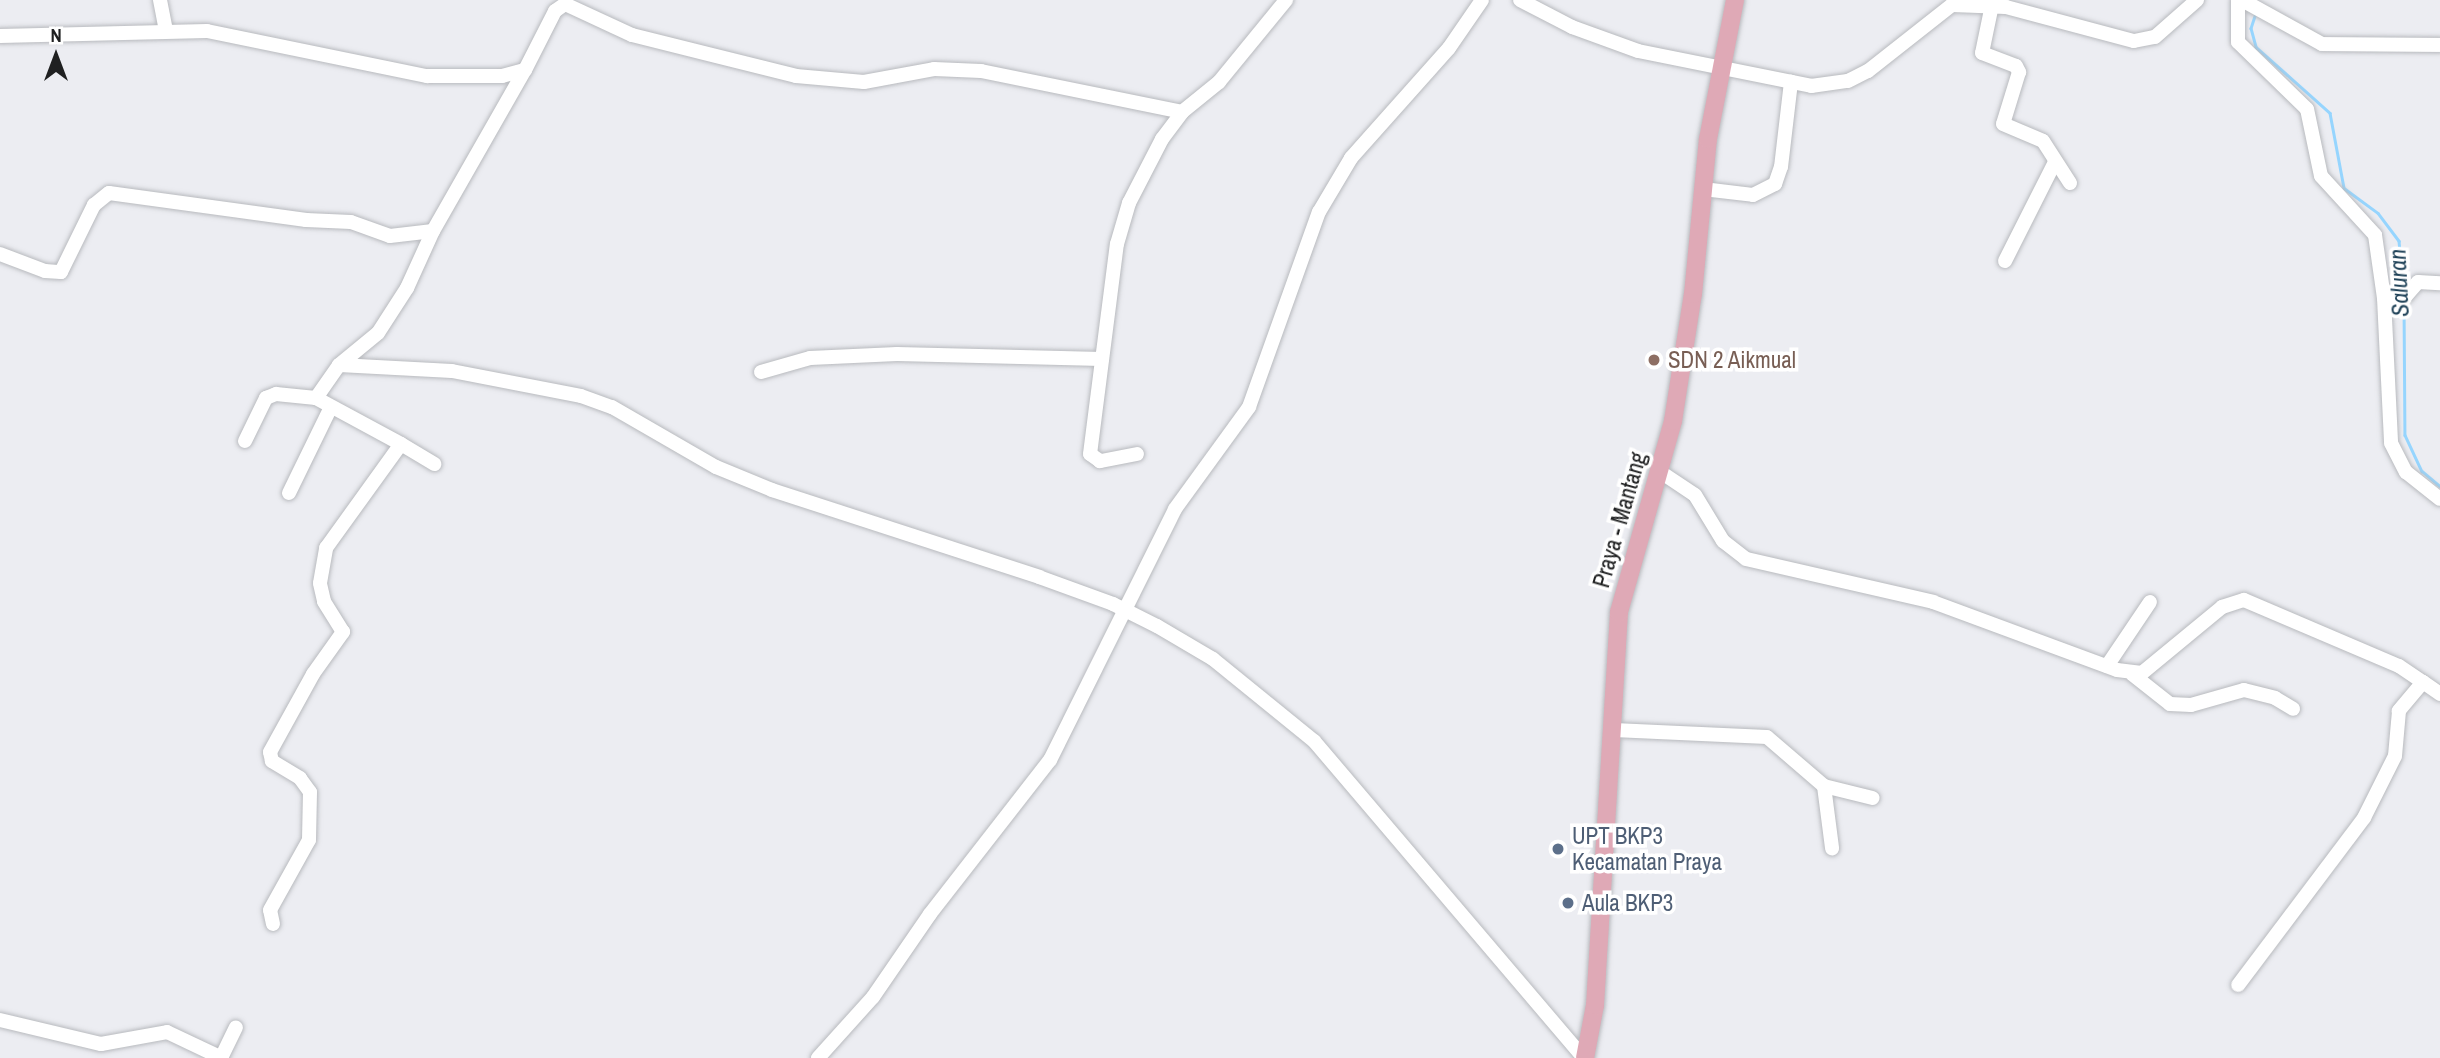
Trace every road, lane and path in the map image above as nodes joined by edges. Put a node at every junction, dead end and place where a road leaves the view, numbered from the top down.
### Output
1 (160, 0) edge
2 (1286, 0) edge
3 (1482, 0) edge
4 (1520, 0) edge
5 (1735, 0) edge
6 (2197, 0) edge
7 (561, 2) edge
8 (1993, 3) edge
9 (2253, 4) edge
10 (166, 30) junction
11 (0, 36) edge
12 (2440, 45) edge
13 (1724, 65) junction
14 (524, 70) junction
15 (1791, 82) junction
16 (1182, 112) junction
17 (2054, 164) junction
18 (2070, 183) dead end
19 (1703, 189) junction
20 (433, 231) junction
21 (0, 254) edge
22 (2005, 261) dead end
23 (2440, 283) edge
24 (2394, 298) junction
25 (1102, 359) junction
26 (338, 365) junction
27 (761, 372) dead end
28 (316, 398) junction
29 (331, 407) junction
30 (245, 441) dead end
31 (401, 444) junction
32 (1137, 454) dead end
33 (433, 464) dead end
34 (1659, 471) junction
35 (289, 493) dead end
36 (2440, 499) edge
37 (2150, 602) dead end
38 (1124, 609) junction
39 (2107, 666) junction
40 (2132, 674) junction
41 (2423, 682) junction
42 (2440, 694) edge
43 (2293, 709) dead end
44 (1614, 730) junction
45 (1824, 786) junction
46 (1873, 798) dead end
47 (1832, 848) dead end
48 (272, 924) dead end
49 (2238, 985) dead end
50 (0, 1020) edge
51 (236, 1027) dead end
52 (221, 1058) edge
53 (818, 1058) edge
54 (1585, 1058) edge

1 - 10 street
2 - 16 street
3 - 38 street
4 - 13 street
5 - 13 main road, Praya - Mantang
6 - 8 street
7 - 14 street
7 - 16 street
8 - 15 street
8 - 17 street
9 - 12 street
9 - 24 street
10 - 11 street
10 - 14 street
13 - 15 street
13 - 19 main road, Praya - Mantang
14 - 20 street
15 - 19 street
16 - 25 street
17 - 18 street
17 - 22 street
19 - 34 main road, Praya - Mantang
20 - 21 street
20 - 26 street
23 - 24 street
24 - 36 street
25 - 27 street
25 - 32 street
26 - 28 street
26 - 38 street
28 - 29 street
28 - 30 street
29 - 31 street
29 - 35 street
31 - 33 street
31 - 48 street
34 - 39 street
34 - 44 main road, Praya - Mantang
37 - 39 street
38 - 53 street
38 - 54 street
39 - 40 street
40 - 41 street
40 - 43 street
41 - 42 street
41 - 49 street
44 - 45 street
44 - 54 main road, Praya - Mantang
45 - 46 street
45 - 47 street
50 - 52 street
51 - 52 street

